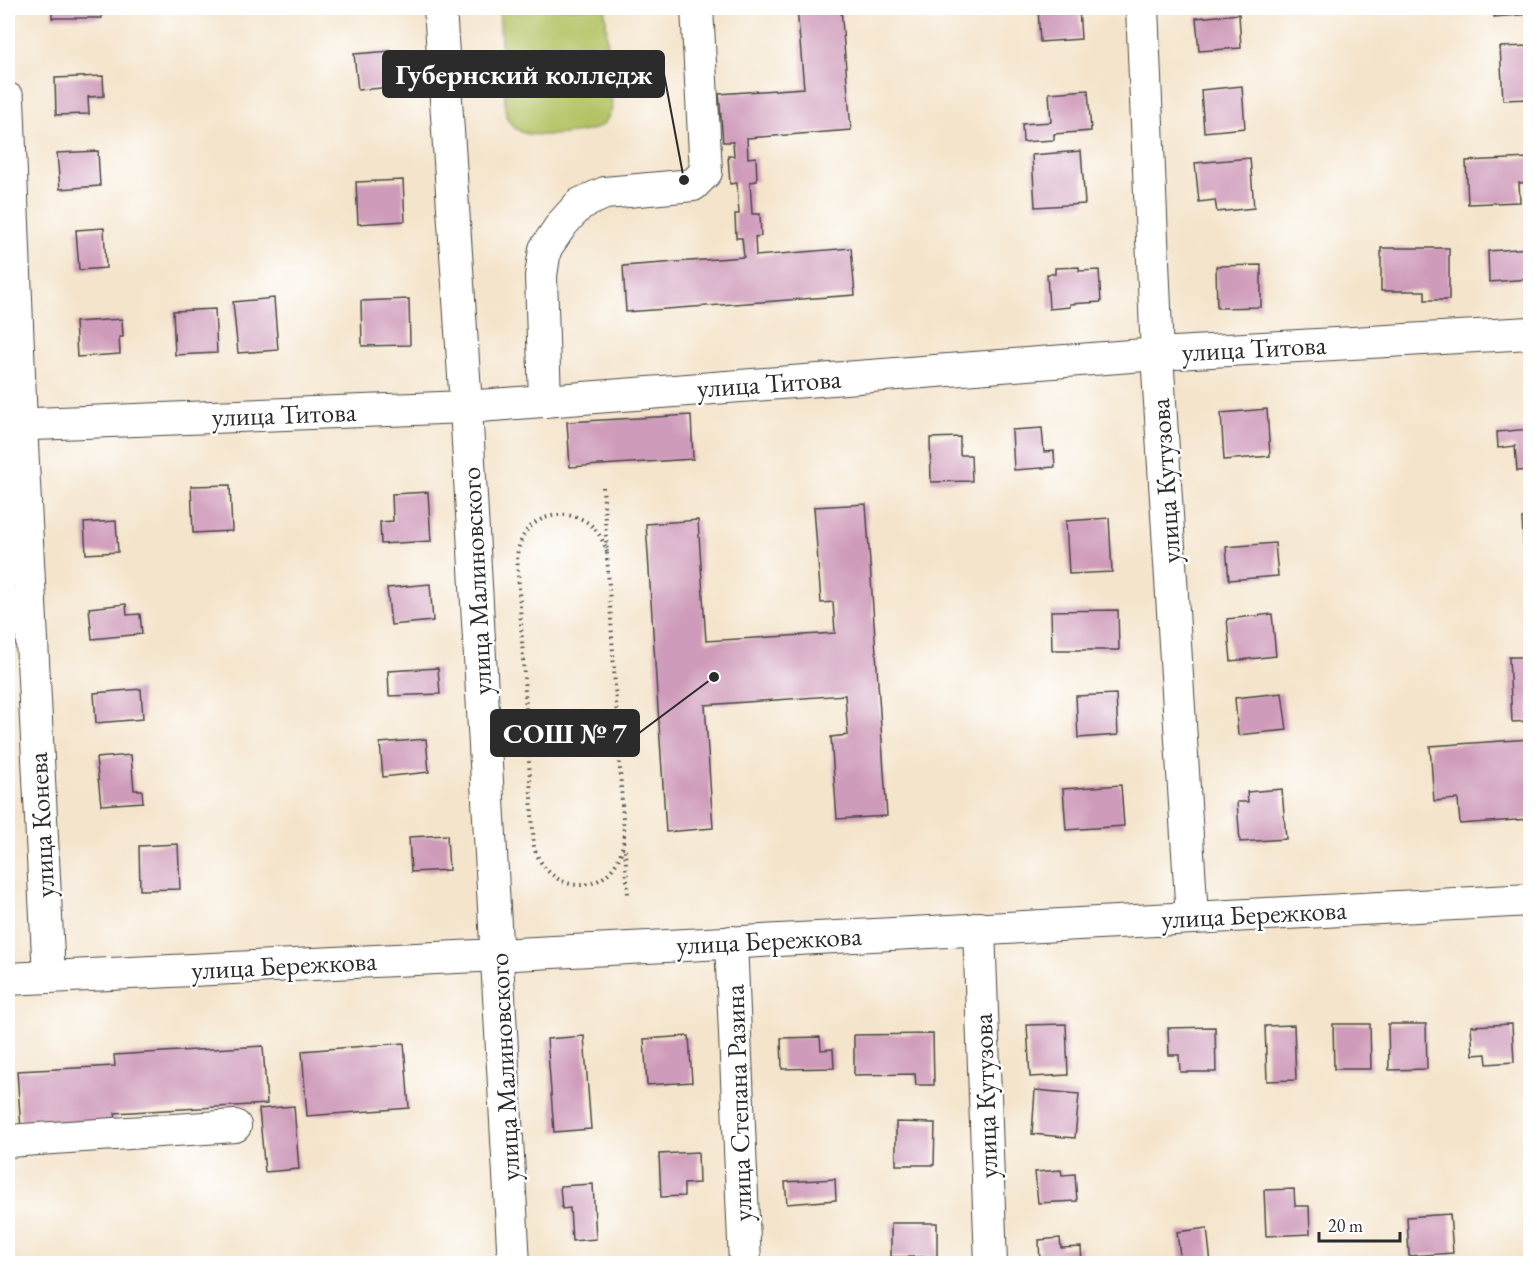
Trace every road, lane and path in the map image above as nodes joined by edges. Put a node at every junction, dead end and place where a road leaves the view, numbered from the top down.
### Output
1 (440, 8) edge
2 (697, 8) edge
3 (1142, 8) edge
4 (8, 99) edge
5 (1530, 333) edge
6 (1157, 354) junction
7 (545, 400) junction
8 (466, 407) junction
9 (14, 424) edge
10 (603, 487) dead end
11 (607, 552) junction
12 (624, 834) junction
13 (628, 894) dead end
14 (1530, 900) edge
15 (1192, 917) junction
16 (979, 928) junction
17 (732, 942) junction
18 (498, 955) junction
19 (49, 976) junction
20 (8, 979) edge
21 (235, 1126) dead end
22 (8, 1141) edge
23 (514, 1263) edge
24 (745, 1263) edge
25 (991, 1263) edge

1 - 8 street, улица Малиновского
2 - 7 street
3 - 6 street, улица Кутузова
4 - 9 street, улица Конева
5 - 6 street, улица Титова
6 - 7 street, улица Титова
6 - 15 street, улица Кутузова
7 - 8 street, улица Титова
8 - 9 street, улица Титова
8 - 18 street, улица Малиновского
9 - 19 street, улица Конева
10 - 11 path
11 - 12 path
11 - 12 path
12 - 13 path
14 - 15 street, улица Бережкова
15 - 16 street, улица Бережкова
16 - 17 street, улица Бережкова
16 - 25 street, улица Кутузова
17 - 18 street, улица Бережкова
17 - 24 street, улица Степана Разина
18 - 19 street, улица Бережкова
18 - 23 street, улица Малиновского
19 - 20 street, улица Бережкова
21 - 22 street

